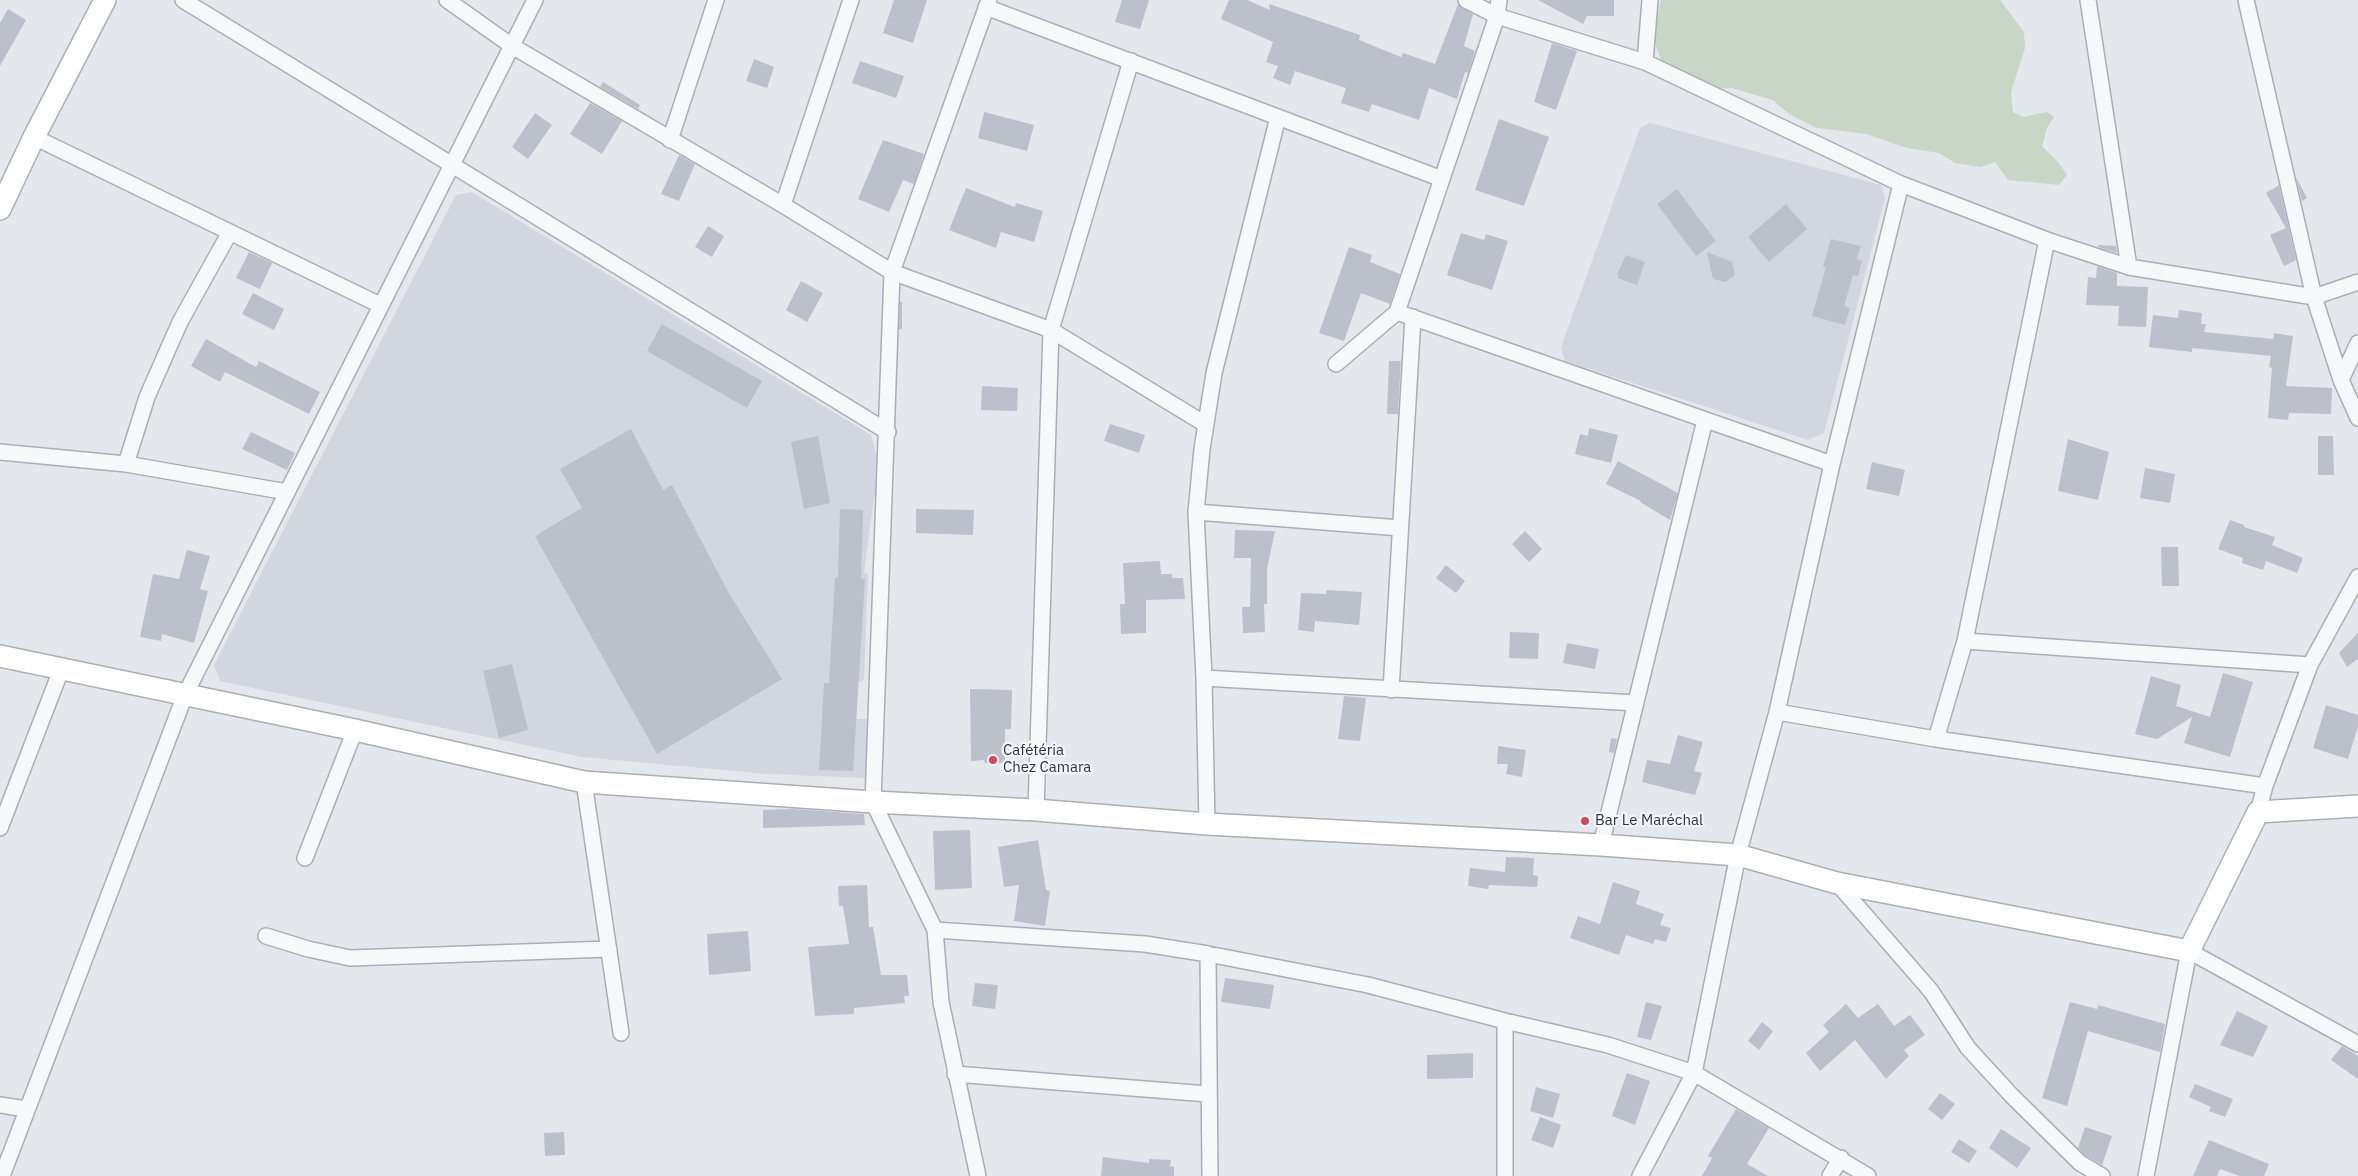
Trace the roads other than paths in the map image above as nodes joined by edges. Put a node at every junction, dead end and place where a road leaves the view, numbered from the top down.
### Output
1 (105, 0) edge
2 (183, 0) edge
3 (447, 0) edge
4 (535, 0) edge
5 (716, 0) edge
6 (850, 0) edge
7 (1466, 0) edge
8 (1499, 0) edge
9 (1650, 0) edge
10 (2088, 0) edge
11 (2246, 0) edge
12 (987, 4) edge
13 (1497, 16) junction
14 (512, 46) junction
15 (1131, 62) junction
16 (1645, 62) junction
17 (1278, 117) junction
18 (34, 137) junction
19 (670, 140) junction
20 (450, 164) junction
21 (1442, 179) junction
22 (1901, 184) junction
23 (783, 205) junction
24 (0, 209) edge
25 (230, 232) junction
26 (2048, 240) junction
27 (2130, 267) junction
28 (892, 272) junction
29 (2358, 282) edge
30 (2314, 297) junction
31 (380, 305) junction
32 (1397, 312) junction
33 (1413, 317) junction
34 (1052, 330) junction
35 (2358, 343) edge
36 (1336, 364) dead end
37 (2341, 380) junction
38 (2358, 418) edge
39 (1705, 420) junction
40 (1205, 424) junction
41 (888, 432) junction
42 (0, 452) edge
43 (126, 464) junction
44 (1832, 464) junction
45 (287, 492) junction
46 (1196, 512) junction
47 (1400, 528) junction
48 (2358, 576) edge
49 (1965, 640) junction
50 (0, 656) edge
51 (2310, 665) junction
52 (61, 670) junction
53 (1204, 678) junction
54 (1390, 690) junction
55 (185, 695) junction
56 (1636, 703) junction
57 (1777, 712) junction
58 (355, 730) junction
59 (1936, 739) junction
60 (584, 782) junction
61 (2265, 786) junction
62 (873, 802) junction
63 (2358, 806) edge
64 (1036, 810) junction
65 (2258, 812) junction
66 (1207, 824) junction
67 (0, 828) edge
68 (1601, 845) junction
69 (1738, 855) junction
70 (305, 858) dead end
71 (1837, 884) junction
72 (936, 930) junction
73 (266, 936) dead end
74 (609, 949) junction
75 (2189, 951) junction
76 (1208, 954) junction
77 (1505, 1021) junction
78 (621, 1033) dead end
79 (2358, 1044) edge
80 (1694, 1073) junction
81 (955, 1074) junction
82 (1208, 1094) junction
83 (0, 1105) edge
84 (26, 1109) junction
85 (1841, 1158) junction
86 (2, 1176) edge
87 (978, 1176) edge
88 (1210, 1176) edge
89 (1505, 1176) edge
90 (1640, 1176) edge
91 (1830, 1176) edge
92 (1868, 1176) edge
93 (2102, 1176) edge
94 (2146, 1176) edge

1 - 18 street
2 - 20 street
3 - 14 street
4 - 14 street
5 - 19 street
6 - 23 street
7 - 13 street
8 - 13 street
9 - 16 street
10 - 27 street
11 - 30 street
12 - 15 street
12 - 28 street
13 - 16 street
13 - 21 street
14 - 19 street
14 - 20 street
15 - 17 street
15 - 34 street
16 - 22 street
17 - 21 street
17 - 40 street
18 - 24 street
18 - 25 street
19 - 23 street
20 - 31 street
20 - 41 street
21 - 32 street
22 - 26 street
22 - 44 street
23 - 28 street
25 - 31 street
25 - 43 street
26 - 27 street
26 - 49 street
27 - 30 street
28 - 34 street
28 - 41 street
29 - 30 street
30 - 37 street
31 - 45 street
32 - 33 street
32 - 36 street
33 - 39 street
33 - 47 street
34 - 40 street
34 - 64 street
35 - 37 street
37 - 38 street
39 - 44 street
39 - 56 street
40 - 46 street
41 - 62 street
42 - 43 street
43 - 45 street
44 - 57 street
45 - 55 street
46 - 47 street
46 - 53 street
47 - 54 street
48 - 51 street
49 - 51 street
49 - 59 street
50 - 52 street
51 - 61 street
52 - 55 street
52 - 67 street
53 - 54 street
53 - 66 street
54 - 56 street
55 - 58 street
55 - 84 street
56 - 68 street
57 - 59 street
57 - 69 street
58 - 60 street
58 - 70 street
59 - 61 street
60 - 62 street
60 - 74 street
61 - 65 street
62 - 64 street
62 - 72 street
63 - 65 street
64 - 66 street
65 - 75 street
66 - 68 street
68 - 69 street
69 - 71 street
69 - 80 street
71 - 75 street
71 - 93 street
72 - 76 street
72 - 81 street
73 - 74 street
74 - 78 street
75 - 79 street
75 - 94 street
76 - 77 street
76 - 82 street
77 - 80 street
77 - 89 street
80 - 85 street
80 - 90 street
81 - 82 street
81 - 87 street
82 - 88 street
83 - 84 street
84 - 86 street
85 - 91 street
85 - 92 street

